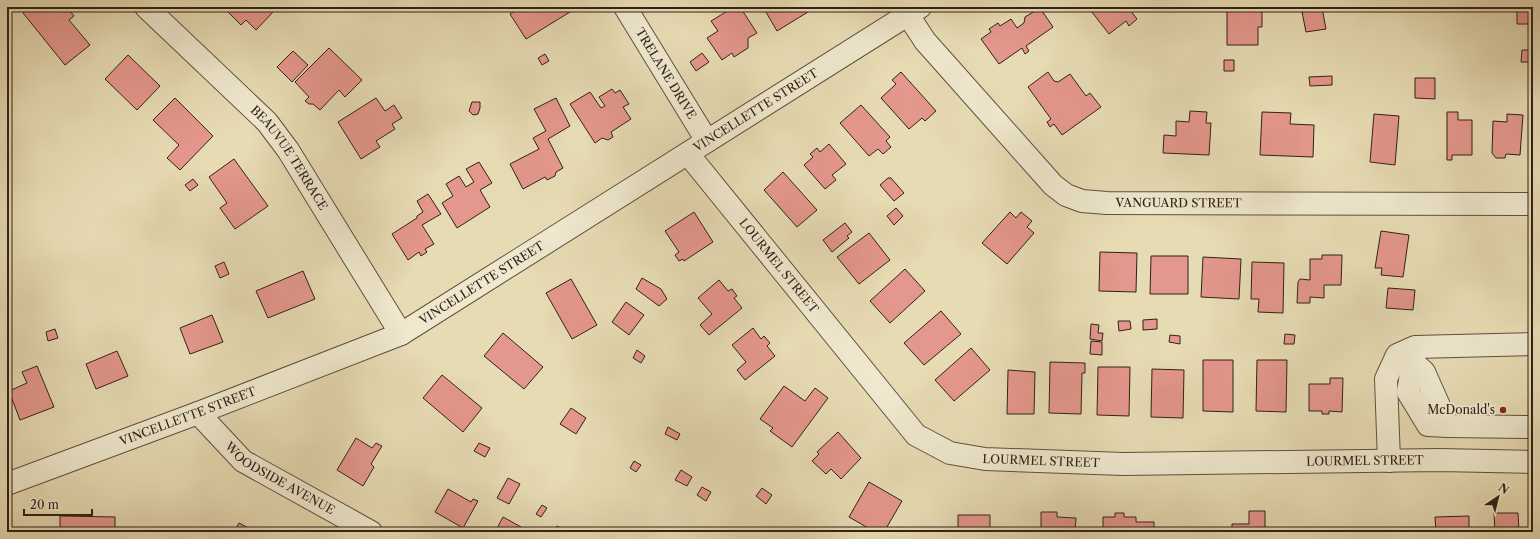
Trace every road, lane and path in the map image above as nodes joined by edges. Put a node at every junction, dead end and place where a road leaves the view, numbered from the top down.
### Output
1 (146, 7) edge
2 (624, 7) edge
3 (914, 11) edge
4 (707, 140) junction
5 (688, 154) junction
6 (1533, 204) edge
7 (401, 334) junction
8 (1533, 344) edge
9 (1414, 355) junction
10 (198, 413) junction
11 (1533, 427) edge
12 (1389, 461) junction
13 (1533, 462) edge
14 (7, 484) edge
15 (370, 532) edge

1 - 7 street, BEAUVUE TERRACE
2 - 4 street, TRELANE DRIVE
3 - 4 street, VINCELLETTE STREET
3 - 6 street, VANGUARD STREET
4 - 5 street, VINCELLETTE STREET
5 - 7 street, VINCELLETTE STREET
5 - 12 street, LOURMEL STREET
7 - 10 street, VINCELLETTE STREET
8 - 9 street
9 - 11 street
9 - 12 street
10 - 14 street, VINCELLETTE STREET
10 - 15 street, WOODSIDE AVENUE
12 - 13 street, LOURMEL STREET

